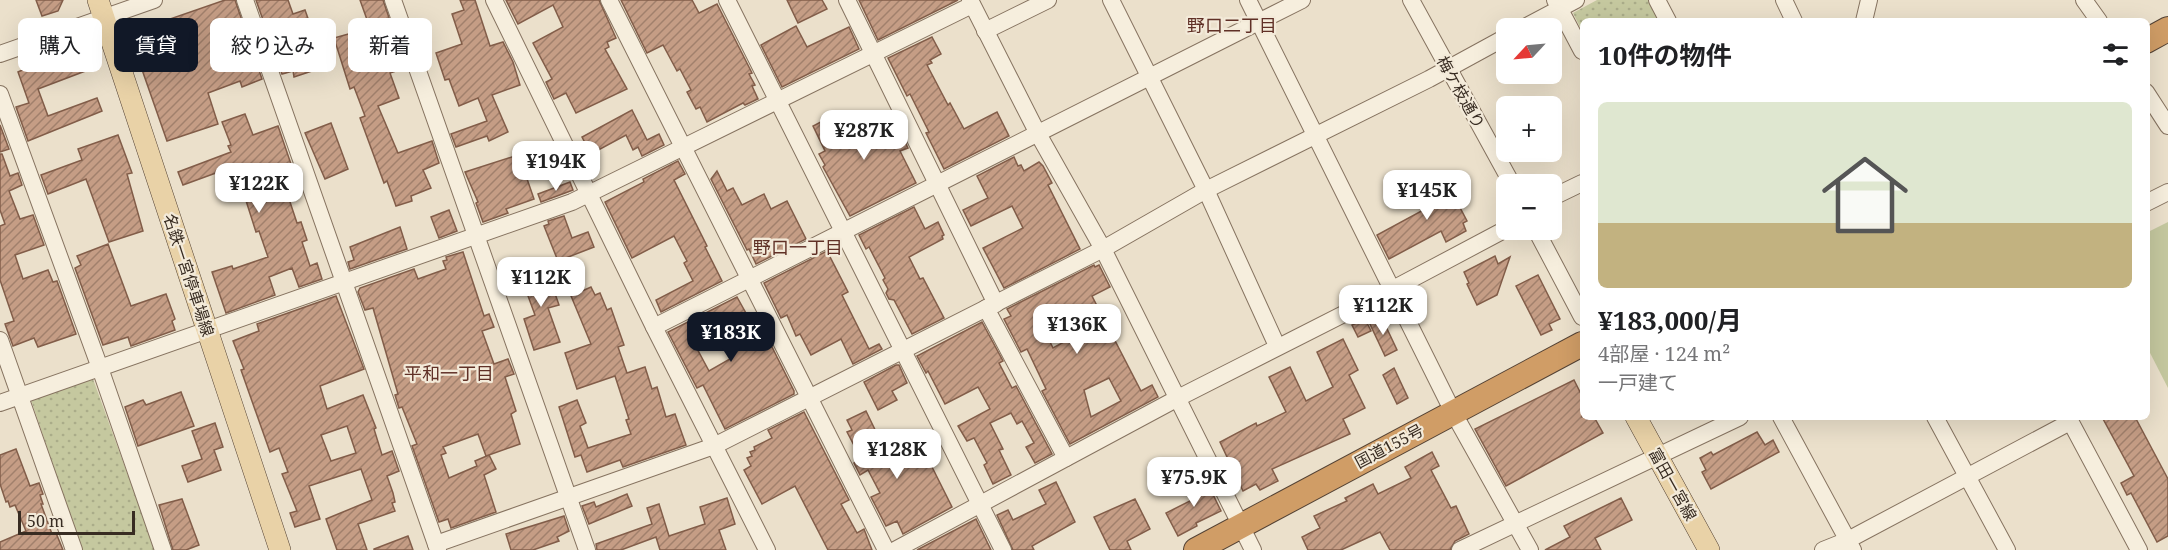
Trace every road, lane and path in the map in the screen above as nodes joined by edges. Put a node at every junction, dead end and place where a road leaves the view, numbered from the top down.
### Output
1 (154, 0) edge
2 (245, 0) edge
3 (393, 0) edge
4 (494, 0) edge
5 (609, 0) edge
6 (727, 0) edge
7 (847, 0) edge
8 (1048, 0) edge
9 (1111, 0) edge
10 (1248, 0) edge
11 (1302, 0) edge
12 (1411, 0) edge
13 (1576, 0) edge
14 (1657, 0) edge
15 (1784, 0) edge
16 (1869, 0) edge
17 (2084, 0) edge
18 (971, 3) edge
19 (1557, 4) edge
20 (102, 9) edge
21 (1537, 18) edge
22 (1666, 18) edge
23 (1793, 18) edge
24 (1865, 18) edge
25 (2097, 18) edge
26 (1259, 22) junction
27 (2168, 29) edge
28 (985, 31) junction
29 (2150, 39) edge
30 (1496, 42) edge
31 (1580, 47) edge
32 (873, 53) junction
33 (0, 54) edge
34 (1448, 68) junction
35 (1149, 76) junction
36 (0, 94) edge
37 (2150, 98) edge
38 (778, 101) junction
39 (2168, 126) edge
40 (1037, 132) junction
41 (1315, 135) junction
42 (684, 149) junction
43 (1506, 174) edge
44 (937, 184) junction
45 (1580, 184) edge
46 (1206, 190) junction
47 (2168, 192) edge
48 (1562, 193) edge
49 (589, 194) junction
50 (2150, 201) edge
51 (843, 230) junction
52 (1496, 234) edge
53 (477, 236) junction
54 (1541, 240) edge
55 (1103, 249) junction
56 (749, 279) junction
57 (344, 284) junction
58 (1393, 289) junction
59 (991, 306) junction
60 (1580, 313) edge
61 (654, 327) junction
62 (207, 330) junction
63 (0, 340) edge
64 (1580, 345) edge
65 (1277, 346) junction
66 (903, 351) junction
67 (100, 368) junction
68 (19, 395) junction
69 (1178, 398) junction
70 (808, 399) junction
71 (0, 403) edge
72 (1453, 412) junction
73 (1638, 420) edge
74 (1734, 420) edge
75 (1783, 420) edge
76 (1937, 420) edge
77 (2067, 420) edge
78 (2070, 420) edge
79 (714, 446) junction
80 (1658, 457) junction
81 (1066, 458) junction
82 (1967, 475) junction
83 (568, 497) junction
84 (981, 505) junction
85 (1516, 524) junction
86 (1242, 525) junction
87 (1851, 545) edge
88 (437, 547) edge
89 (74, 550) edge
90 (163, 550) edge
91 (280, 550) edge
92 (587, 550) edge
93 (767, 550) edge
94 (886, 550) edge
95 (895, 550) edge
96 (1003, 550) edge
97 (1196, 550) edge
98 (1253, 550) edge
99 (1460, 550) edge
100 (1530, 550) edge
101 (1709, 550) edge
102 (1823, 550) edge
103 (2007, 550) edge
104 (2139, 550) edge

1 - 20 street
2 - 57 street
3 - 53 street
4 - 49 street
5 - 42 street
6 - 38 street
7 - 32 street
8 - 28 street
9 - 35 street
10 - 26 street
11 - 26 street
12 - 34 street, 梅ケ枝通り
13 - 19 street
14 - 22 street
15 - 23 street
16 - 24 street
17 - 25 street
18 - 28 street
18 - 32 street
19 - 21 street
19 - 31 street
20 - 33 street
20 - 62 main road, 名鉄一宮停車場線
26 - 35 street
26 - 41 street
27 - 29 highway
28 - 40 street
30 - 34 street
32 - 38 street
32 - 44 street
34 - 41 street
34 - 43 street, 梅ケ枝通り
35 - 40 street
35 - 46 street
36 - 67 street
37 - 39 street
38 - 42 street
38 - 51 street
40 - 44 street
40 - 55 street
41 - 46 street
41 - 58 street
42 - 49 street
42 - 56 street
44 - 51 street
44 - 59 street
45 - 48 street
46 - 55 street
46 - 65 street
47 - 50 street
49 - 53 street
49 - 61 street
51 - 56 street
51 - 66 street
52 - 58 street
53 - 57 street
53 - 83 street
54 - 60 street
55 - 59 street
55 - 69 street
56 - 61 street
56 - 70 street
57 - 62 street
57 - 88 street
58 - 65 street
58 - 72 street
59 - 66 street
59 - 81 street
61 - 79 street
62 - 67 street
62 - 91 main road, 名鉄一宮停車場線
63 - 68 street
64 - 72 highway, 国道155号
65 - 69 street
66 - 70 street
66 - 84 street
67 - 68 street
67 - 90 street
68 - 71 street
68 - 89 street
69 - 81 street
69 - 86 street
70 - 79 street
70 - 94 street
72 - 85 street
72 - 86 highway, 国道155号
73 - 80 main road, 富田一宮線
74 - 80 street
75 - 87 street
76 - 82 street
77 - 82 street
78 - 104 street
79 - 83 street
79 - 93 street
80 - 85 street
80 - 101 main road, 富田一宮線
81 - 84 street
82 - 87 street
82 - 103 street
83 - 88 street
83 - 92 street
84 - 95 street
84 - 96 street
85 - 99 street
85 - 100 street
86 - 97 highway, 国道155号
86 - 98 street
87 - 102 street

